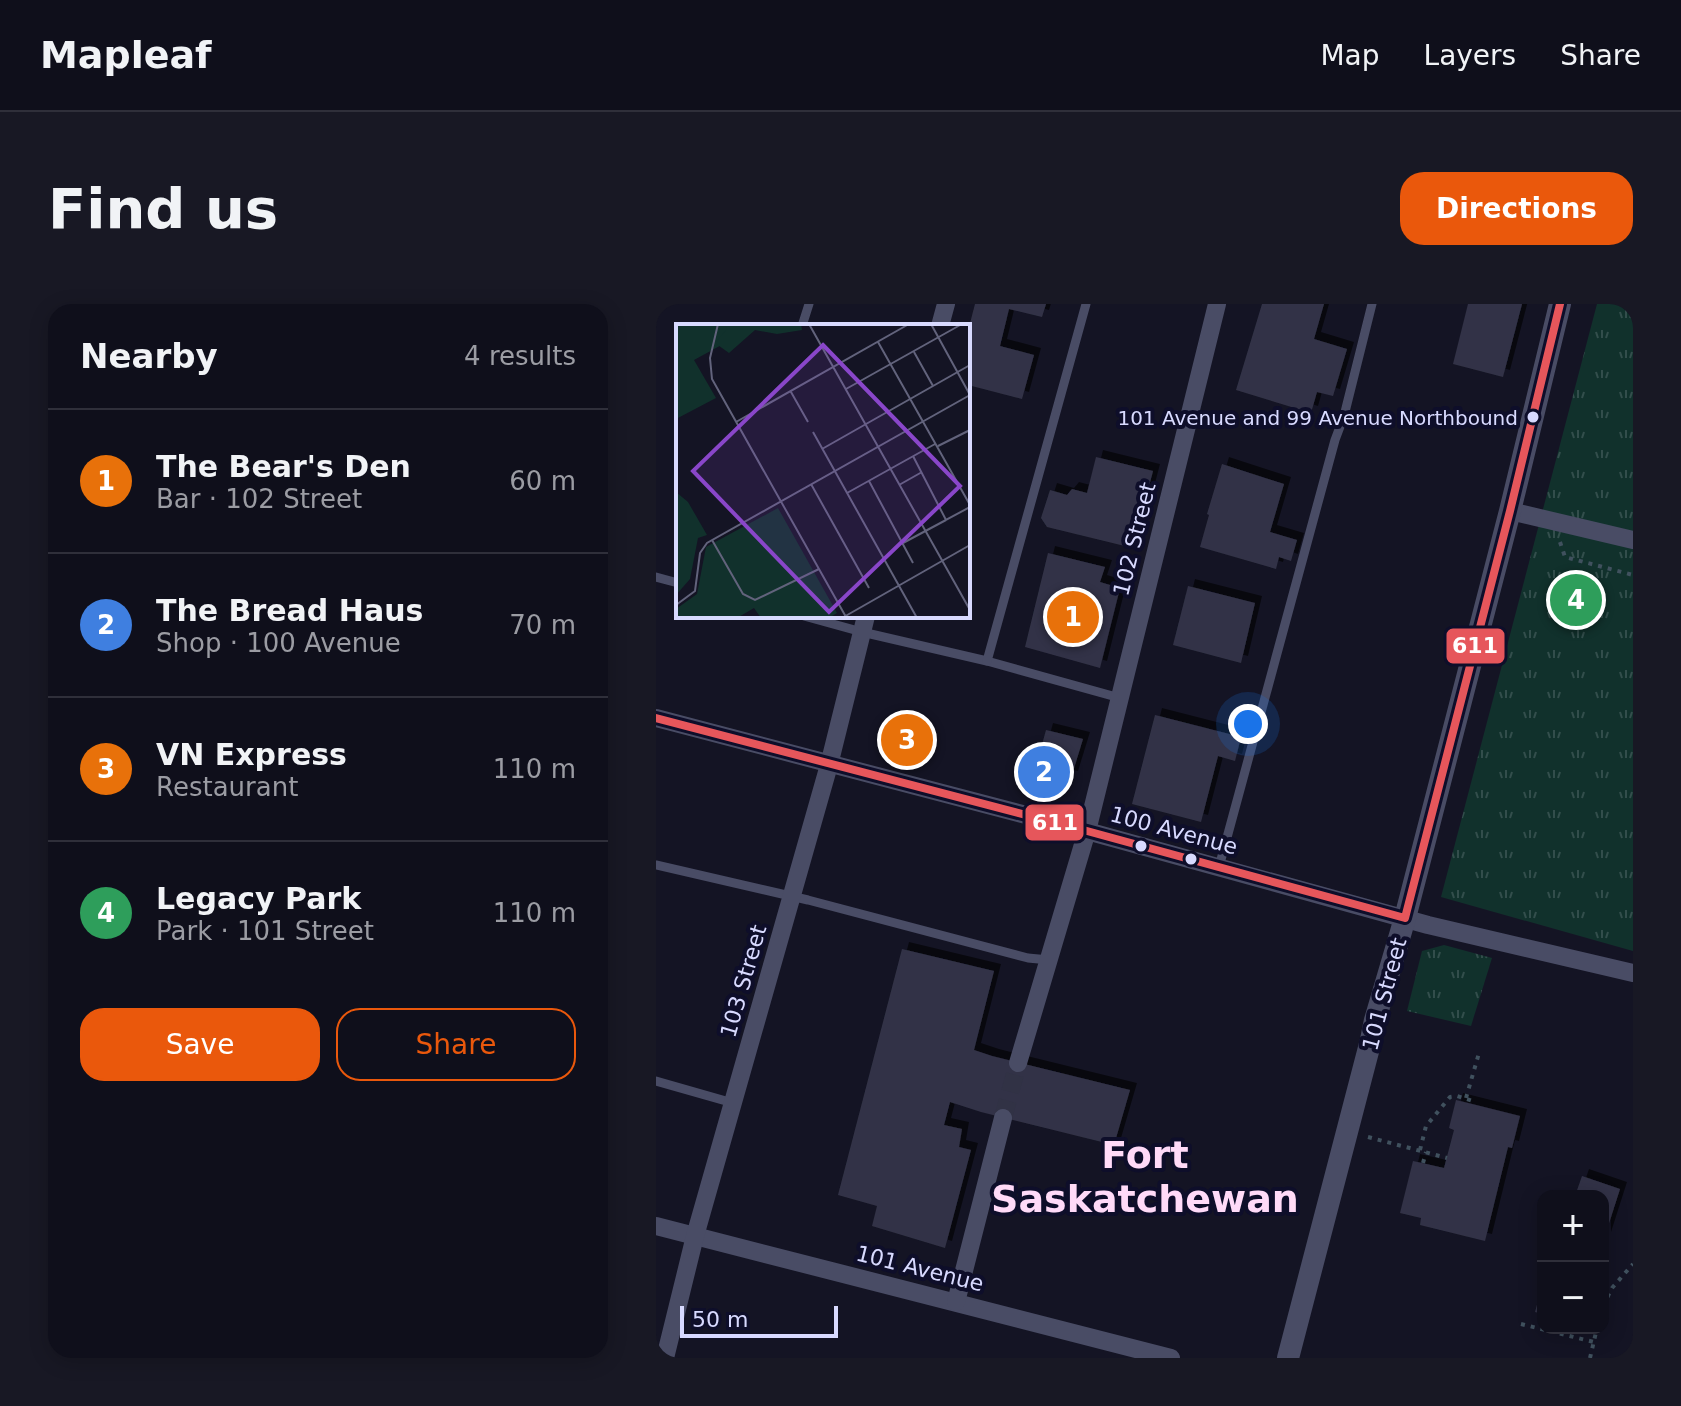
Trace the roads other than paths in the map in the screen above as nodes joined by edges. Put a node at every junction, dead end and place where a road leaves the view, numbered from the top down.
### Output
1 (809, 304) edge
2 (946, 304) edge
3 (1086, 304) edge
4 (1217, 304) edge
5 (1372, 304) edge
6 (1560, 304) edge
7 (803, 324) edge
8 (941, 324) edge
9 (1510, 511) junction
10 (1633, 540) edge
11 (656, 577) edge
12 (676, 582) edge
13 (819, 618) edge
14 (864, 624) edge
15 (987, 661) junction
16 (1120, 698) junction
17 (656, 718) edge
18 (829, 765) junction
19 (1087, 831) junction
20 (656, 865) edge
21 (1219, 867) junction
22 (792, 896) junction
23 (1405, 918) junction
24 (1049, 960) junction
25 (1633, 973) edge
26 (1018, 1063) tunnel mouth
27 (656, 1081) edge
28 (733, 1103) junction
29 (1003, 1118) tunnel mouth
30 (656, 1226) edge
31 (695, 1236) junction
32 (956, 1302) junction
33 (665, 1358) edge
34 (1171, 1358) edge
35 (1288, 1358) edge

1 - 7 lane
2 - 8 street
3 - 15 lane
4 - 16 street, 102 Street
5 - 21 lane
6 - 9 street, 101 Street
9 - 10 street
9 - 23 street, 101 Street
11 - 12 lane
13 - 14 lane
14 - 15 lane
14 - 18 street, 103 Street
15 - 16 lane
16 - 19 street, 102 Street
17 - 18 street, 100 Avenue
18 - 19 street, 100 Avenue
18 - 22 street, 103 Street
19 - 21 street, 100 Avenue
19 - 24 street, 102 Street
20 - 22 lane
21 - 23 street, 100 Avenue
22 - 24 lane
22 - 28 street, 103 Street
23 - 25 street, 100 Avenue
23 - 35 street, 101 Street
24 - 26 street, 102 Street
27 - 28 lane
28 - 31 street, 103 Street
29 - 32 street
30 - 31 street, 101 Avenue
31 - 32 street, 101 Avenue
31 - 33 street, 103 Street
32 - 34 street, 101 Avenue

